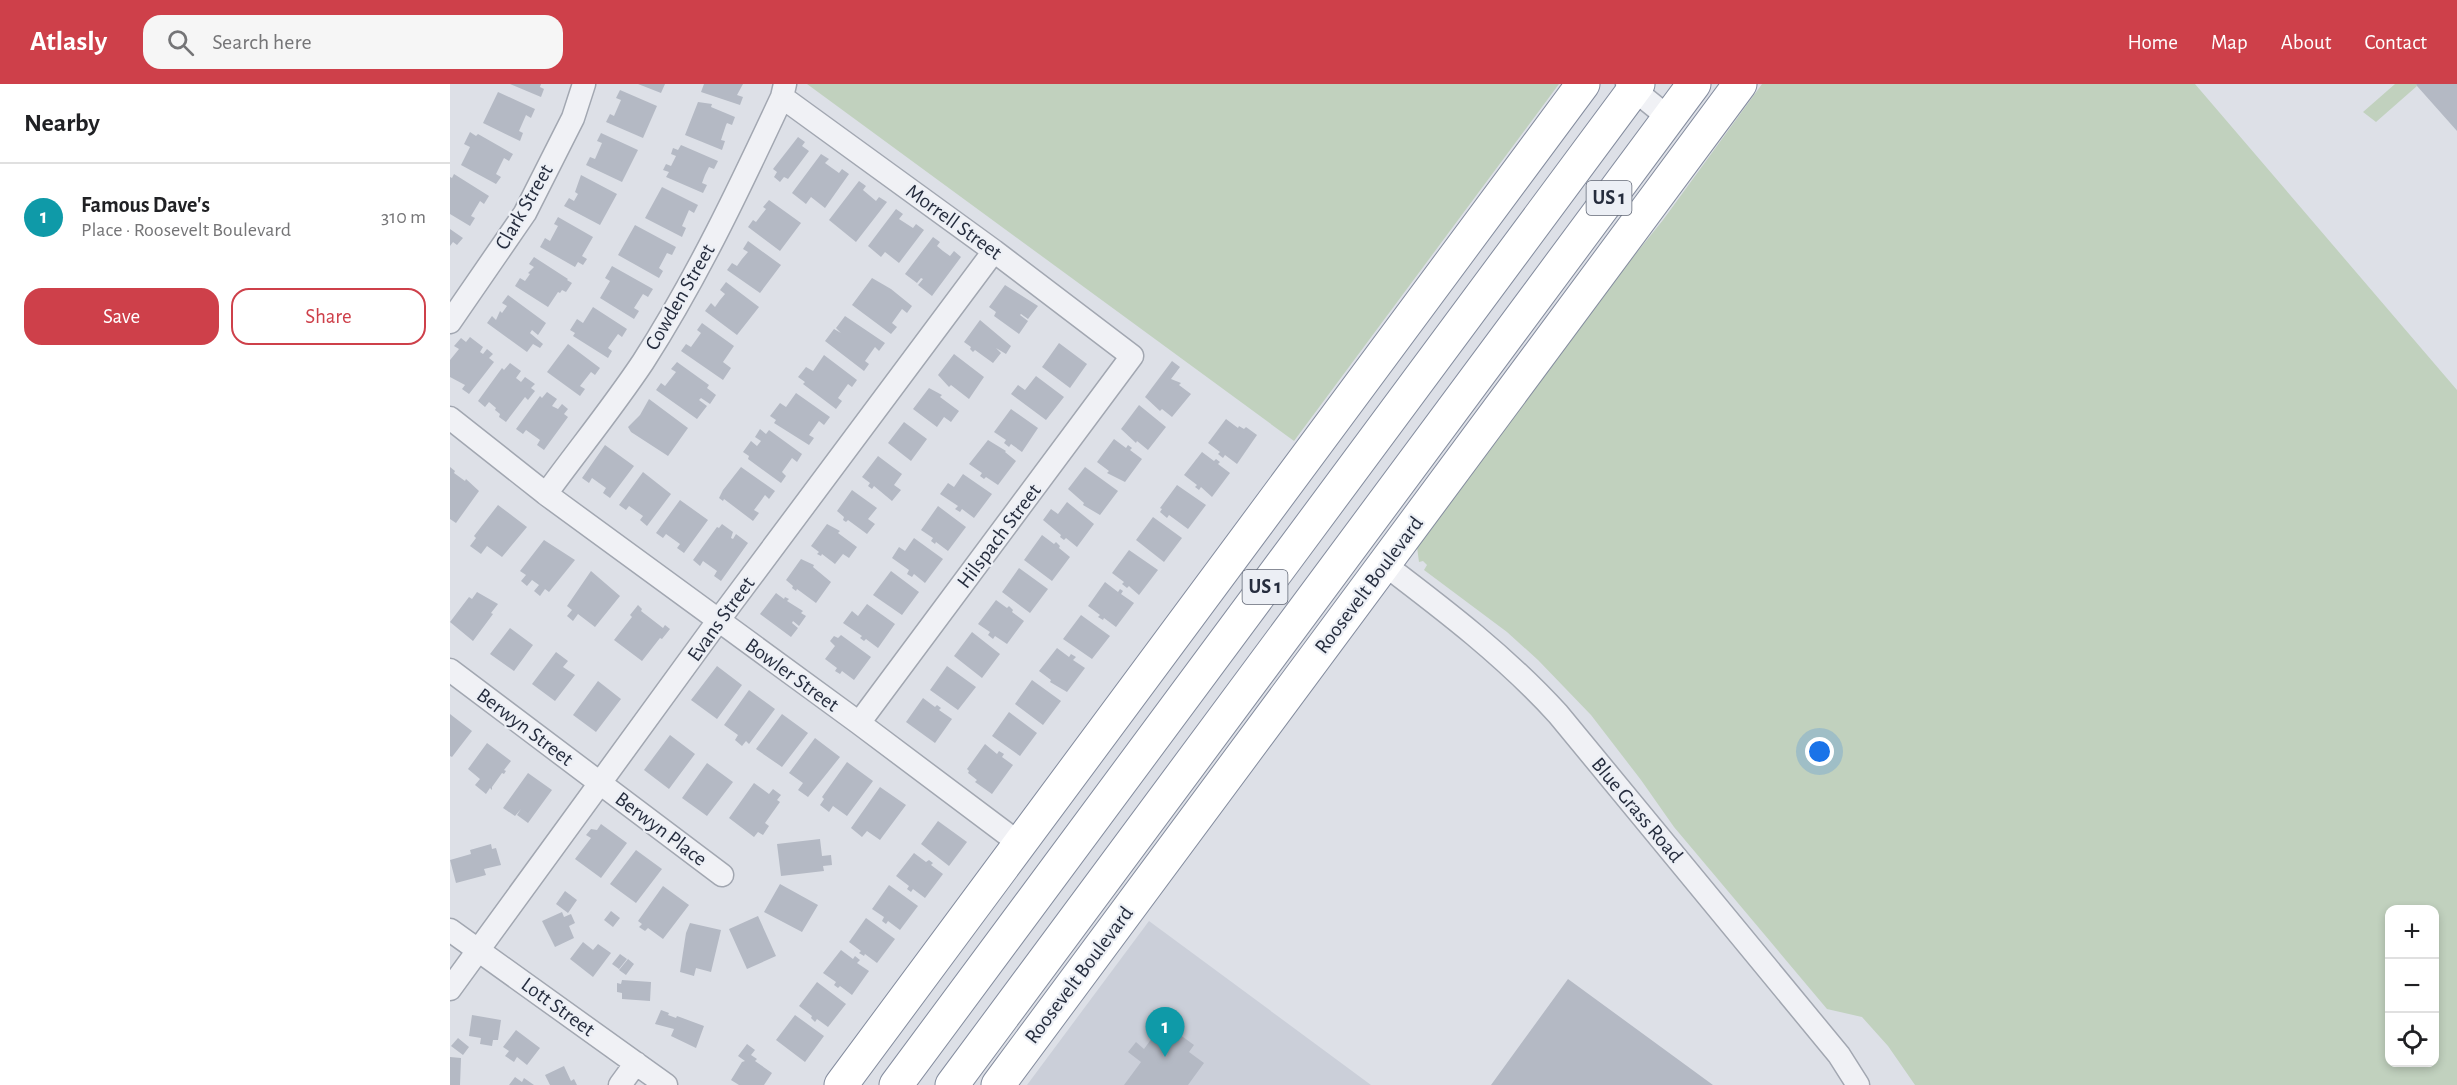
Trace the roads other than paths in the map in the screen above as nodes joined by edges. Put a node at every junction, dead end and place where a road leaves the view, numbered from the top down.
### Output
1 (584, 84) edge
2 (1583, 84) edge
3 (1694, 84) edge
4 (1740, 84) edge
5 (1633, 86) edge
6 (784, 90) edge
7 (1669, 118) junction
8 (994, 251) junction
9 (450, 322) edge
10 (1124, 350) joint
11 (450, 418) edge
12 (546, 494) junction
13 (1384, 564) junction
14 (718, 621) junction
15 (450, 670) edge
16 (859, 723) junction
17 (600, 783) junction
18 (1020, 844) junction
19 (722, 875) dead end
20 (450, 930) edge
21 (478, 951) junction
22 (450, 988) edge
23 (1059, 1003) junction
24 (636, 1063) junction
25 (620, 1085) edge
26 (666, 1085) edge
27 (841, 1085) edge
28 (896, 1085) edge
29 (952, 1085) edge
30 (963, 1085) edge
31 (998, 1085) edge
32 (1858, 1085) edge

1 - 9 street, Clark Street
2 - 18 highway, US 1
3 - 7 highway, Roosevelt Boulevard / US 1
4 - 13 highway, Roosevelt Boulevard / US 1
5 - 7 street
5 - 28 highway, US 1
6 - 8 street, Morrell Street
6 - 12 street, Cowden Street
7 - 29 highway, Roosevelt Boulevard / US 1
8 - 10 street, Morrell Street
8 - 14 street, Evans Street
10 - 16 street, Hilspach Street
11 - 12 street, Bowler Street
12 - 14 street, Bowler Street
13 - 23 highway, Roosevelt Boulevard / US 1
13 - 32 street, Blue Grass Road
14 - 16 street, Bowler Street
14 - 17 street, Evans Street
15 - 17 street, Berwyn Street
16 - 18 street, Bowler Street
17 - 19 street, Berwyn Place
17 - 21 street, Evans Street
18 - 27 highway, US 1
20 - 21 street, Lott Street
21 - 22 street, Evans Street
21 - 24 street, Lott Street
23 - 30 highway
23 - 31 highway, Roosevelt Boulevard / US 1
24 - 25 street
24 - 26 street, Lott Street

